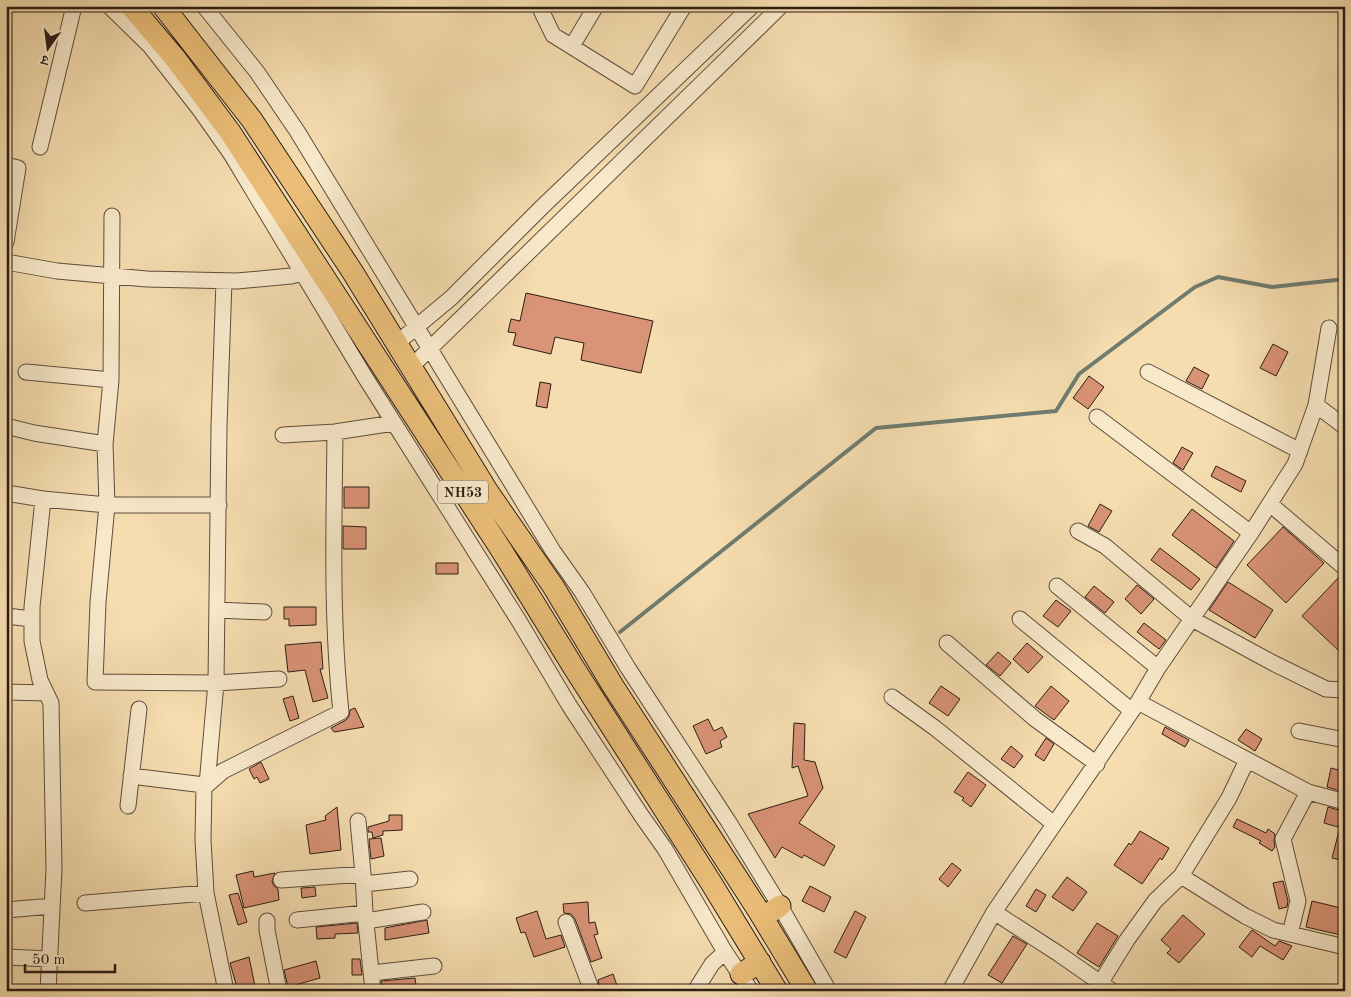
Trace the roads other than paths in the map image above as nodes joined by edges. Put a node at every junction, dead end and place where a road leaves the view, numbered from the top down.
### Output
1 (74, 6) edge
2 (109, 6) edge
3 (130, 6) edge
4 (163, 6) edge
5 (204, 6) edge
6 (540, 6) edge
7 (596, 6) edge
8 (684, 6) edge
9 (752, 6) edge
10 (781, 6) edge
11 (572, 46) junction
12 (40, 147) dead end
13 (6, 165) edge
14 (112, 216) dead end
15 (6, 242) edge
16 (6, 262) edge
17 (302, 272) junction
18 (112, 276) junction
19 (224, 281) junction
20 (416, 327) junction
21 (1329, 328) dead end
22 (396, 343) junction
23 (430, 348) junction
24 (411, 367) junction
25 (26, 372) dead end
26 (1148, 372) dead end
27 (111, 380) junction
28 (1316, 405) junction
29 (1097, 417) dead end
30 (394, 423) junction
31 (6, 426) edge
32 (1345, 427) edge
33 (335, 432) junction
34 (282, 435) dead end
35 (105, 444) junction
36 (1300, 451) junction
37 (6, 493) edge
38 (43, 500) junction
39 (1270, 504) junction
40 (107, 505) junction
41 (219, 505) junction
42 (1078, 531) dead end
43 (1251, 534) junction
44 (1345, 568) edge
45 (1057, 586) dead end
46 (217, 610) junction
47 (264, 612) dead end
48 (6, 616) edge
49 (32, 619) junction
50 (1020, 619) dead end
51 (1192, 619) junction
52 (948, 643) dead end
53 (1158, 668) junction
54 (279, 679) dead end
55 (216, 683) junction
56 (1345, 690) edge
57 (6, 692) edge
58 (46, 693) junction
59 (892, 697) dead end
60 (1135, 707) junction
61 (139, 709) dead end
62 (1299, 732) dead end
63 (1345, 740) edge
64 (1246, 760) junction
65 (1097, 764) junction
66 (131, 776) junction
67 (206, 785) junction
68 (1308, 792) junction
69 (1345, 802) edge
70 (128, 806) dead end
71 (358, 821) dead end
72 (1054, 824) junction
73 (1181, 876) junction
74 (364, 879) junction
75 (410, 879) dead end
76 (281, 880) dead end
77 (206, 893) junction
78 (85, 903) dead end
79 (52, 906) junction
80 (6, 910) edge
81 (772, 911) junction
82 (424, 912) dead end
83 (994, 912) junction
84 (365, 917) junction
85 (297, 920) dead end
86 (267, 921) dead end
87 (566, 922) dead end
88 (1290, 934) junction
89 (1345, 947) edge
90 (725, 952) junction
91 (6, 957) edge
92 (50, 959) junction
93 (760, 962) junction
94 (434, 966) dead end
95 (372, 973) junction
96 (746, 982) edge
97 (1106, 987) edge
98 (48, 991) edge
99 (226, 991) edge
100 (279, 991) edge
101 (373, 991) edge
102 (592, 991) edge
103 (696, 991) edge
104 (777, 991) edge
105 (807, 991) edge
106 (829, 991) edge
107 (950, 991) edge

1 - 12 street
2 - 17 street
3 - 93 highway, NH53
4 - 22 highway, NH53
5 - 20 street
6 - 11 street
7 - 11 street
8 - 11 street
9 - 20 street
10 - 23 street
13 - 15 street
14 - 18 street
16 - 18 street
17 - 19 street
17 - 30 street
18 - 19 street
18 - 27 street
19 - 41 street
20 - 22 street
20 - 23 street
21 - 28 street
22 - 24 highway, NH53
23 - 24 street
23 - 81 street
24 - 81 highway, NH53
25 - 27 street
26 - 36 street
27 - 35 street
28 - 32 street
28 - 36 street
29 - 43 street
30 - 33 street
30 - 90 street
31 - 35 street
33 - 34 street
33 - 67 street
35 - 40 street
36 - 39 street
37 - 38 street
38 - 40 street
38 - 49 street
39 - 43 street
39 - 44 street
40 - 41 street
40 - 55 street
41 - 46 street
42 - 51 street
43 - 51 street
45 - 53 street
46 - 47 street
46 - 55 street
48 - 49 street
49 - 58 street
50 - 60 street
51 - 53 street
51 - 56 street
52 - 65 street
53 - 60 street
54 - 55 street
55 - 67 street
57 - 58 street
58 - 79 street
59 - 72 street
60 - 64 street
60 - 65 street
61 - 66 street
62 - 63 street
64 - 68 street
64 - 73 street
65 - 72 street
66 - 67 street
66 - 70 street
67 - 77 street
68 - 69 street
68 - 88 street
71 - 74 street
72 - 83 street
73 - 88 street
73 - 97 street
74 - 75 street
74 - 76 street
74 - 84 street
77 - 78 street
77 - 99 street
79 - 80 street
79 - 92 street
81 - 105 highway, NH53
81 - 106 street
82 - 84 street
83 - 97 street
83 - 107 street
84 - 85 street
84 - 95 street
86 - 100 street
87 - 102 street
88 - 89 street
90 - 96 street
90 - 103 street
91 - 92 street
92 - 98 street
93 - 96 highway
93 - 104 highway, NH53
94 - 95 street
95 - 101 street

